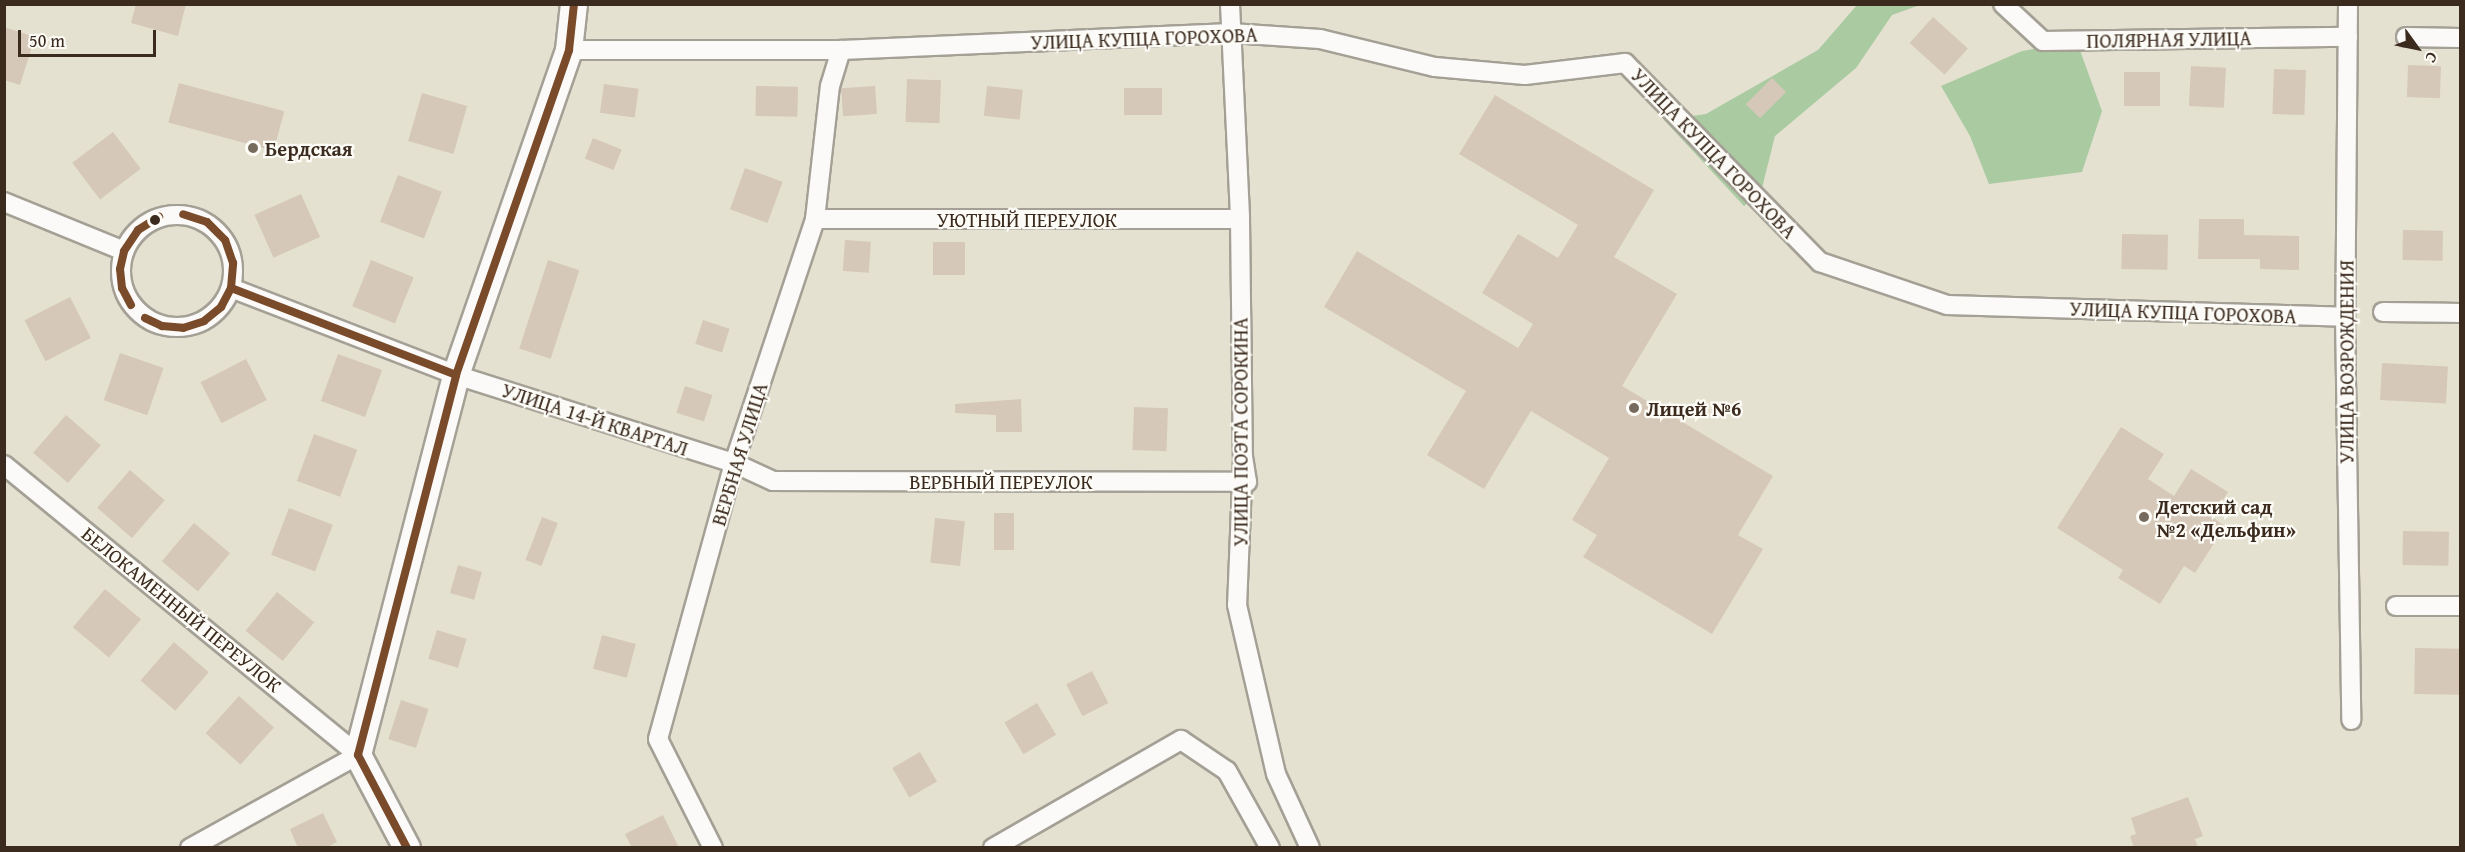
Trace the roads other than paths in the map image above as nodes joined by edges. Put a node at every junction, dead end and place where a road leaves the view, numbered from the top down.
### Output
1 (574, 4) edge
2 (1230, 4) edge
3 (2003, 4) edge
4 (2348, 4) edge
5 (1231, 33) junction
6 (2348, 37) junction
7 (2406, 37) dead end
8 (2460, 38) edge
9 (569, 50) junction
10 (841, 50) junction
11 (4, 202) edge
12 (815, 219) junction
13 (1240, 219) junction
14 (124, 250) junction
15 (231, 288) junction
16 (2383, 312) dead end
17 (2460, 313) edge
18 (2344, 317) junction
19 (456, 375) junction
20 (1243, 458) junction
21 (734, 463) junction
22 (4, 465) edge
23 (2396, 606) dead end
24 (2460, 606) edge
25 (2351, 720) dead end
26 (358, 755) junction
27 (190, 848) edge
28 (407, 848) edge
29 (713, 848) edge
30 (993, 848) edge
31 (1270, 848) edge
32 (1310, 848) edge

1 - 9 street
2 - 5 street, УЛИЦА ПОЭТА СОРОКИНА
3 - 6 street, ПОЛЯРНАЯ УЛИЦА
4 - 6 street, УЛИЦА ВОЗРОЖДЕНИЯ
5 - 10 street, УЛИЦА КУПЦА ГОРОХОВА
5 - 13 street, УЛИЦА ПОЭТА СОРОКИНА
5 - 18 street, УЛИЦА КУПЦА ГОРОХОВА
6 - 18 street, УЛИЦА ВОЗРОЖДЕНИЯ
7 - 8 street
9 - 10 street, УЛИЦА КУПЦА ГОРОХОВА
9 - 19 street
10 - 12 street, ВЕРБНАЯ УЛИЦА
11 - 14 street
12 - 13 street, УЮТНЫЙ ПЕРЕУЛОК
12 - 21 street, ВЕРБНАЯ УЛИЦА
13 - 20 street, УЛИЦА ПОЭТА СОРОКИНА
14 - 15 street
14 - 15 street
15 - 19 street, УЛИЦА 14-Й КВАРТАЛ
16 - 17 street
18 - 25 street, УЛИЦА ВОЗРОЖДЕНИЯ
19 - 21 street, УЛИЦА 14-Й КВАРТАЛ
19 - 26 street
20 - 21 street, ВЕРБНЫЙ ПЕРЕУЛОК
20 - 32 street, УЛИЦА ПОЭТА СОРОКИНА
21 - 29 street, ВЕРБНАЯ УЛИЦА
22 - 26 street, БЕЛОКАМЕННЫЙ ПЕРЕУЛОК
23 - 24 street
26 - 27 street
26 - 28 street
30 - 31 street

